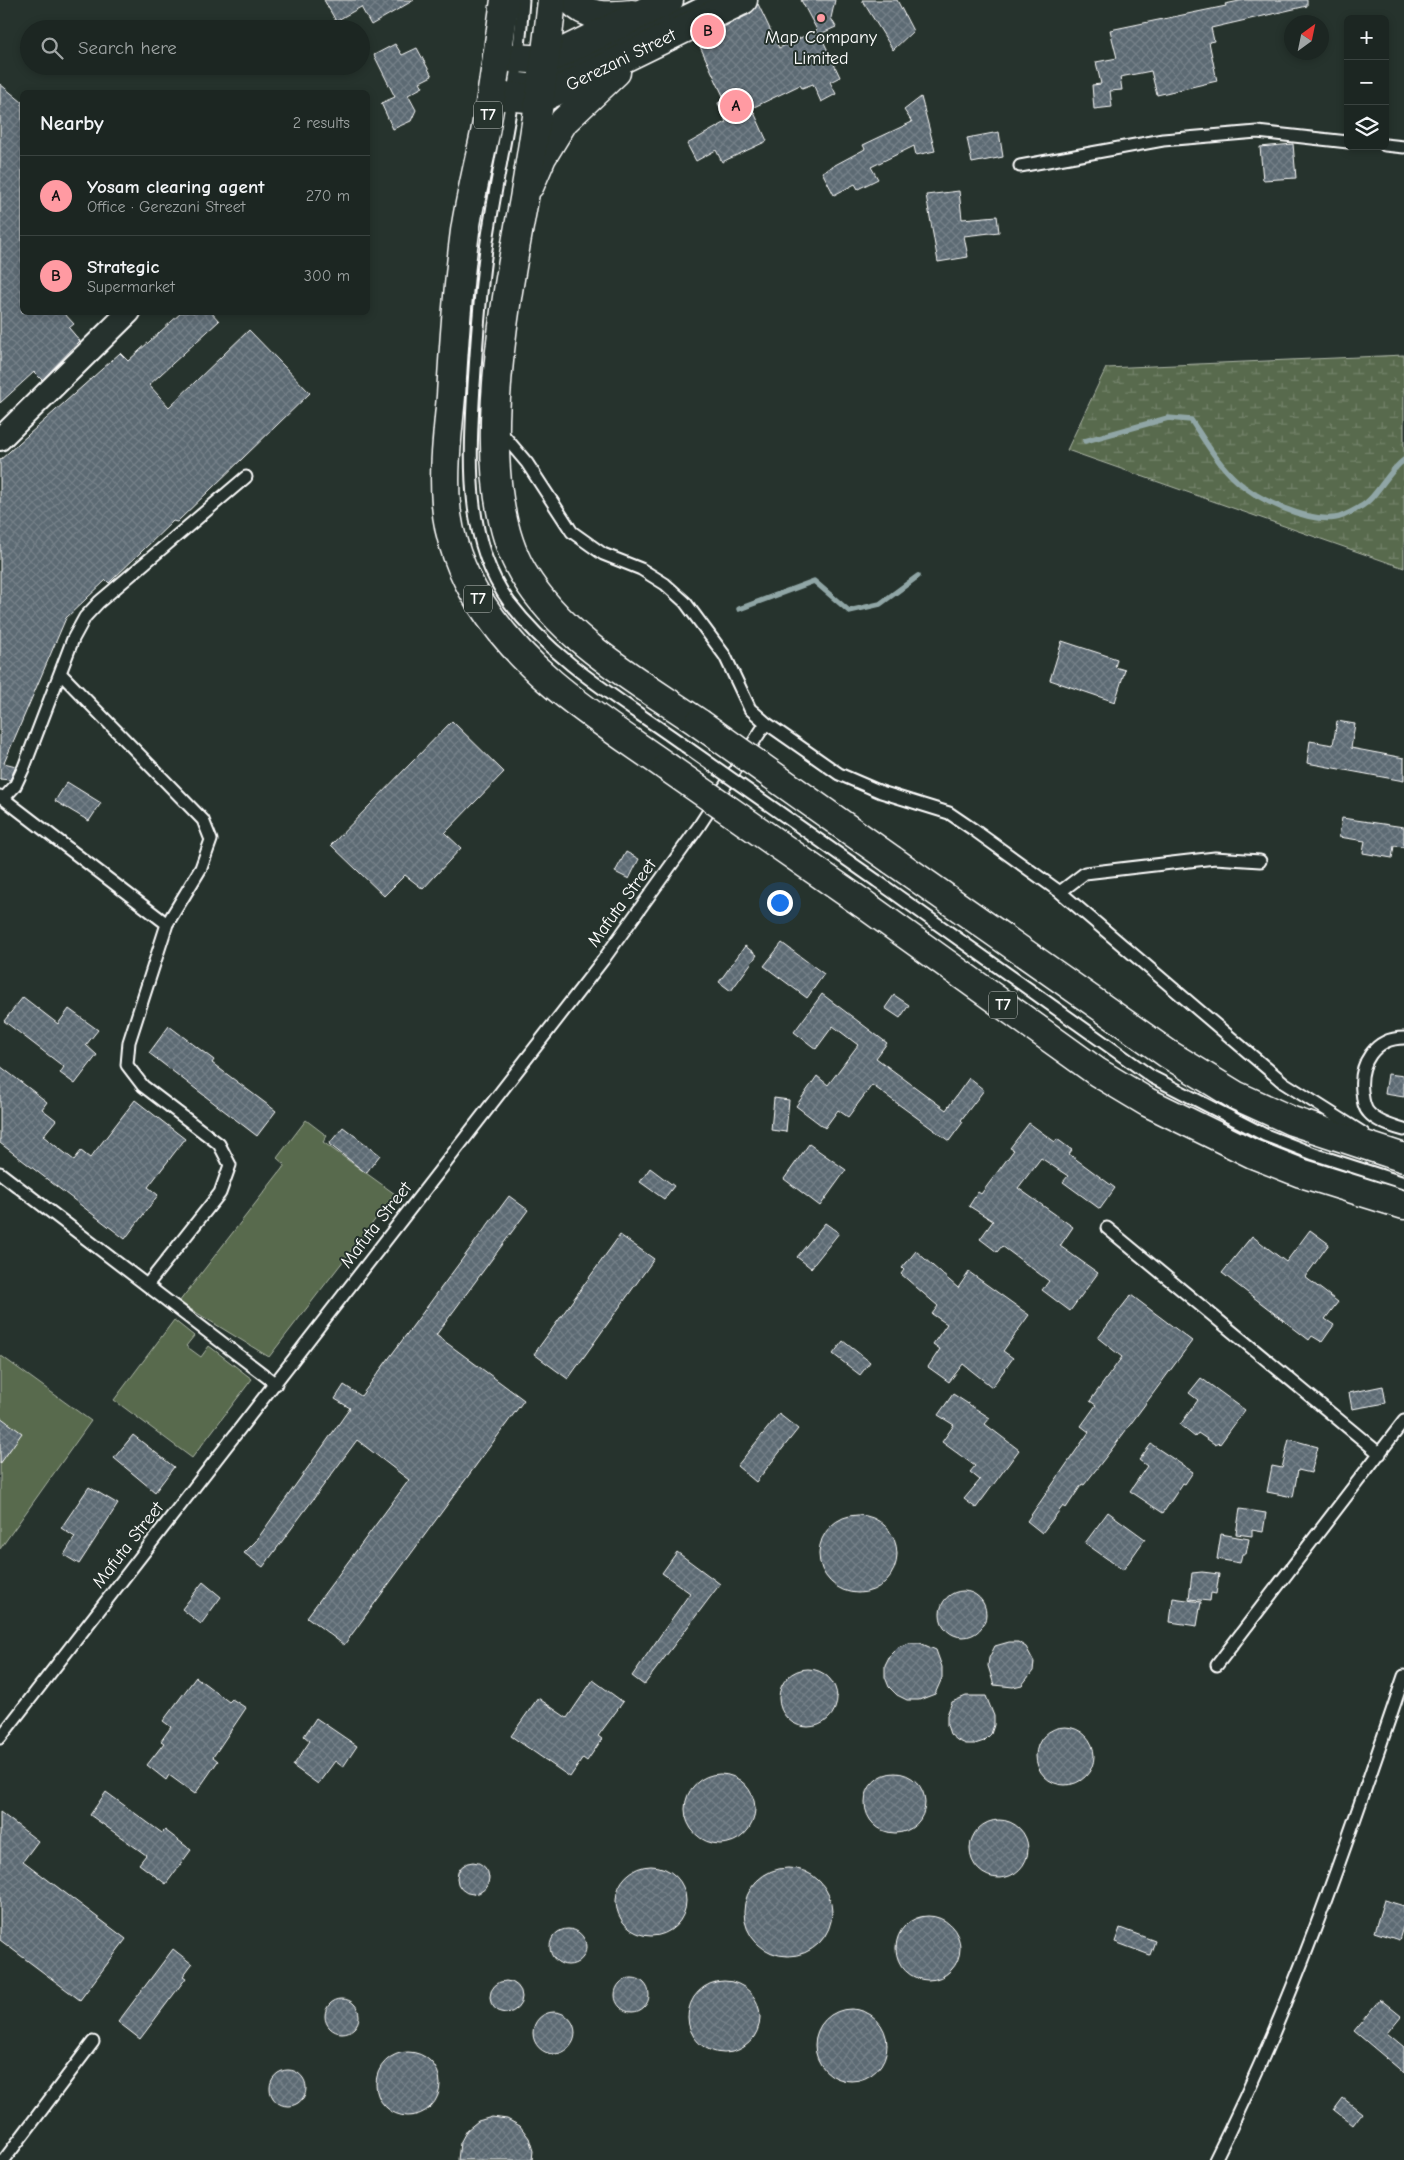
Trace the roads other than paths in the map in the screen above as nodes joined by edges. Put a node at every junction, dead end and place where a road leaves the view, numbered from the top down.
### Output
1 (505, 0) edge
2 (523, 0) edge
3 (552, 0) edge
4 (571, 0) edge
5 (669, 0) edge
6 (708, 0) edge
7 (743, 0) edge
8 (644, 12) junction
9 (646, 47) junction
10 (507, 77) junction
11 (543, 80) junction
12 (1344, 142) edge
13 (1389, 145) edge
14 (1404, 147) edge
15 (1020, 166) dead end
16 (524, 199) junction
17 (126, 315) edge
18 (476, 363) junction
19 (496, 426) junction
20 (0, 439) edge
21 (246, 476) dead end
22 (61, 674) junction
23 (766, 723) junction
24 (692, 735) junction
25 (2, 797) edge
26 (1260, 861) dead end
27 (885, 871) junction
28 (1060, 892) junction
29 (167, 924) junction
30 (1404, 1038) edge
31 (1404, 1130) edge
32 (1401, 1157) edge
33 (0, 1173) edge
34 (1404, 1183) edge
35 (1404, 1205) edge
36 (1107, 1228) dead end
37 (147, 1285) junction
38 (276, 1384) junction
39 (1404, 1421) edge
40 (1380, 1454) junction
41 (1217, 1665) dead end
42 (1404, 1676) edge
43 (0, 1738) edge
44 (93, 2042) dead end
45 (4, 2160) edge
46 (1215, 2160) edge

1 - 10 main road, T7
2 - 10 lane
3 - 11 main road
4 - 8 main road
5 - 8 main road, Gerezani Street
6 - 11 lane
7 - 9 main road, Gerezani Street
8 - 11 main road, Gerezani Street
9 - 11 main road, Gerezani Street
9 - 16 main road
10 - 11 main road, Gerezani Street
10 - 11 main road, T7
10 - 18 main road, T7
11 - 16 main road
12 - 15 lane
13 - 14 lane
16 - 18 main road
17 - 20 street
18 - 19 main road
18 - 24 lane
18 - 35 main road, T7, bridge
19 - 23 lane
19 - 24 main road
21 - 22 lane
22 - 25 lane
22 - 29 lane
23 - 28 lane
23 - 38 lane, Mafuta Street
24 - 27 main road, bridge
25 - 29 lane
26 - 28 lane
27 - 32 main road
27 - 34 lane
28 - 32 lane
29 - 37 lane
30 - 31 lane
33 - 37 lane
36 - 40 lane
37 - 38 lane
38 - 43 lane, Mafuta Street
39 - 40 lane
40 - 41 lane
42 - 46 lane
44 - 45 lane

